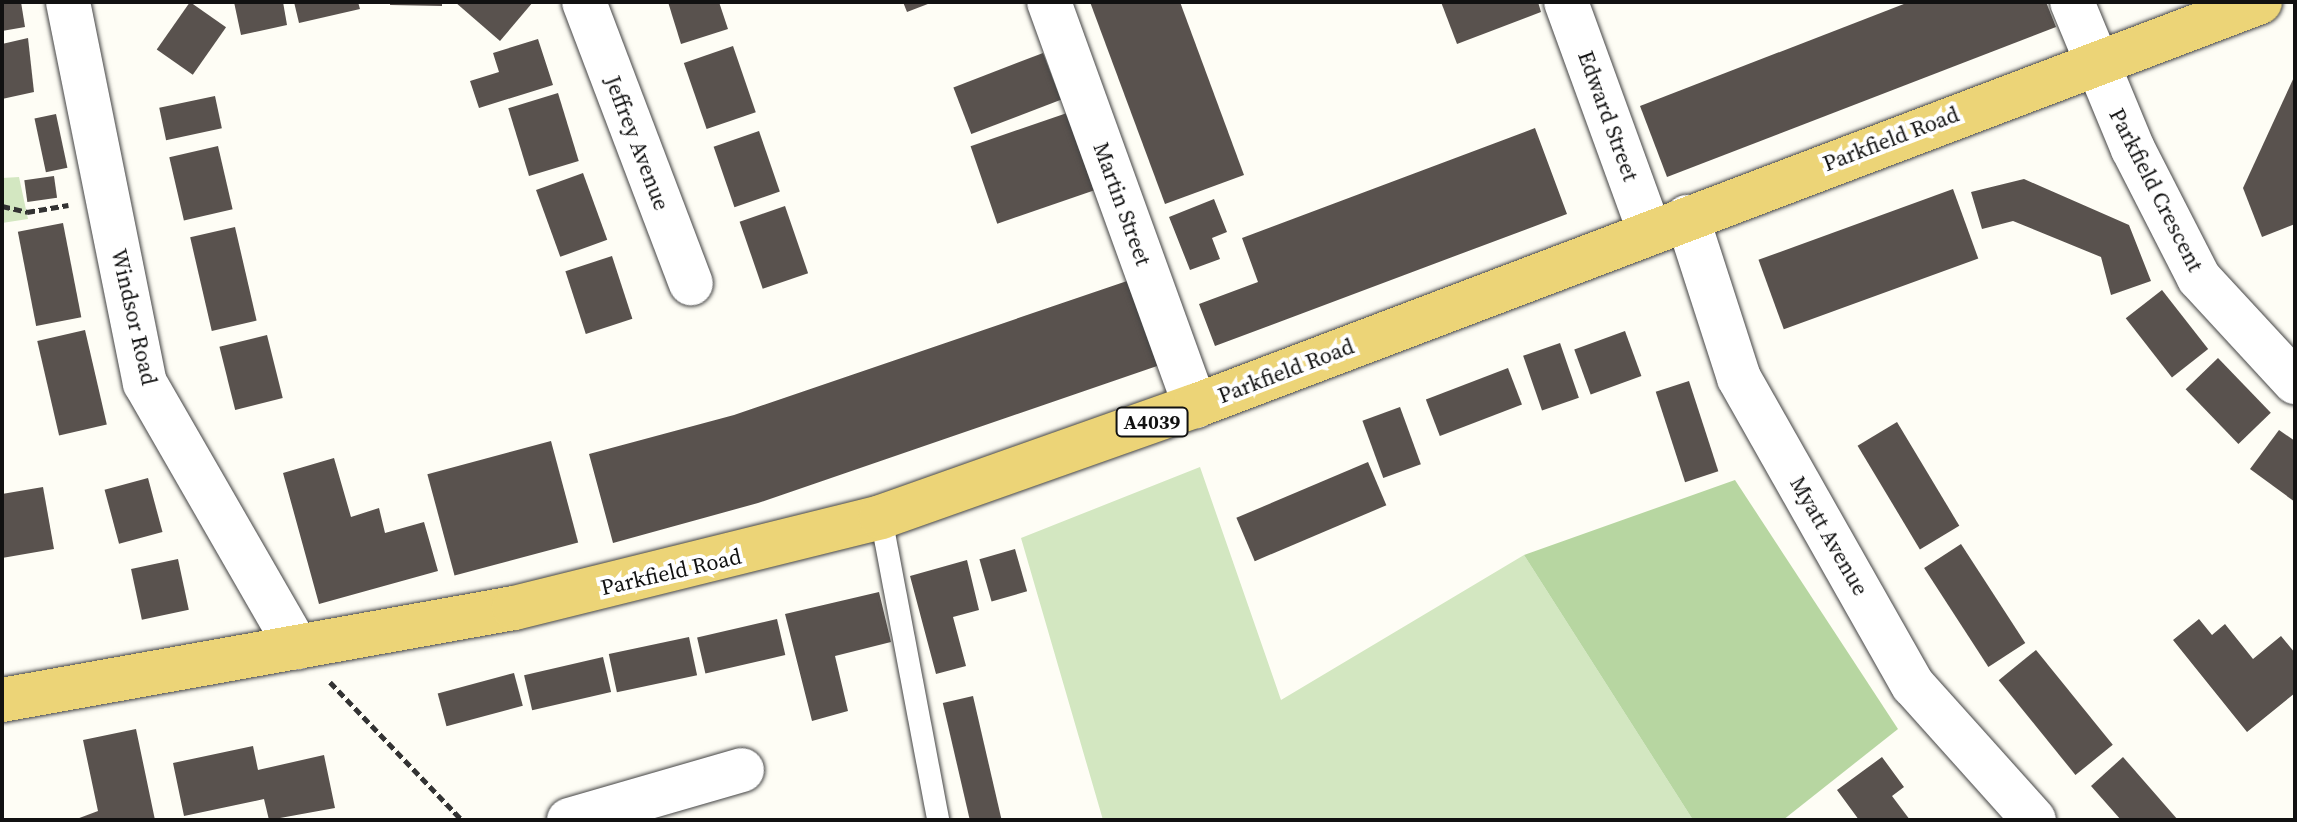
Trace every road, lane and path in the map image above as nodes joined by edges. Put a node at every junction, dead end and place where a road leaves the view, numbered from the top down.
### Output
1 (68, 2) edge
2 (584, 2) edge
3 (1049, 2) edge
4 (1566, 2) edge
5 (2072, 2) edge
6 (2260, 2) edge
7 (2093, 62) junction
8 (108, 199) junction
9 (2, 206) edge
10 (1668, 223) junction
11 (691, 283) dead end
12 (2295, 382) edge
13 (1195, 406) junction
14 (881, 517) junction
15 (297, 647) junction
16 (2, 700) edge
17 (742, 770) dead end
18 (462, 820) edge
19 (569, 820) edge
20 (938, 820) edge
21 (2034, 820) edge

1 - 8 street, Windsor Road
2 - 11 street, Jeffrey Avenue
3 - 13 street, Martin Street
4 - 10 street, Edward Street
5 - 7 street, Parkfield Crescent
6 - 7 main road, Parkfield Road / A4039
7 - 10 main road, Parkfield Road / A4039
7 - 12 street, Parkfield Crescent
8 - 9 path
8 - 15 street, Windsor Road
10 - 13 main road, Parkfield Road / A4039
10 - 21 street, Myatt Avenue
13 - 14 main road, Parkfield Road / A4039
14 - 15 main road, Parkfield Road / A4039
14 - 20 lane
15 - 16 main road, Parkfield Road / A4039
15 - 18 path
17 - 19 street

